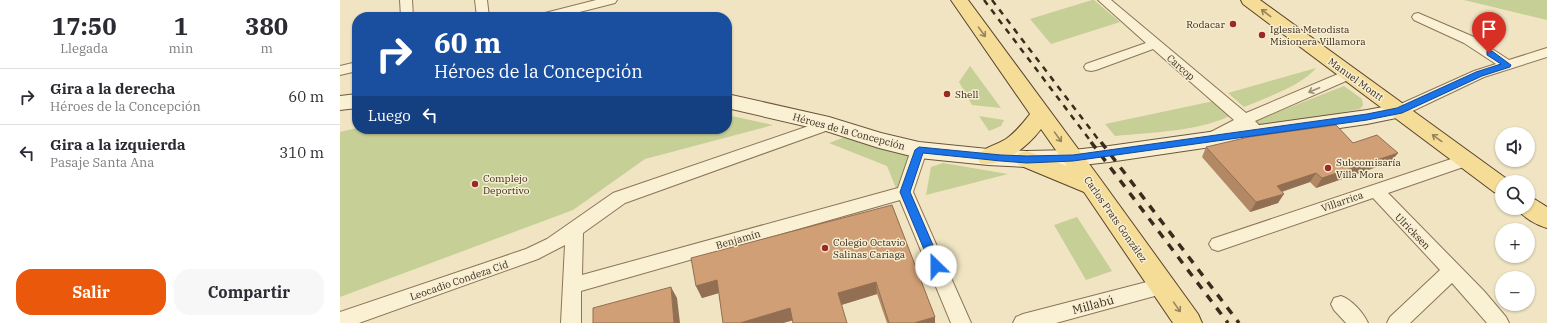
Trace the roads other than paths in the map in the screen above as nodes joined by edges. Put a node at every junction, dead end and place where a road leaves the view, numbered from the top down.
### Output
1 (406, 0) edge
2 (481, 0) edge
3 (611, 0) edge
4 (959, 0) edge
5 (1104, 0) edge
6 (1249, 0) edge
7 (589, 3) edge
8 (407, 12) edge
9 (482, 12) edge
10 (561, 12) edge
11 (1418, 17) dead end
12 (1155, 44) junction
13 (1547, 52) edge
14 (1507, 65) junction
15 (352, 67) edge
16 (1091, 67) dead end
17 (340, 71) edge
18 (1350, 74) junction
19 (352, 102) edge
20 (732, 102) edge
21 (340, 103) edge
22 (1399, 111) junction
23 (783, 113) junction
24 (1041, 114) junction
25 (829, 124) junction
26 (1251, 127) junction
27 (785, 141) junction
28 (919, 150) junction
29 (988, 157) junction
30 (1073, 158) junction
31 (1027, 159) junction
32 (1466, 160) junction
33 (1495, 181) edge
34 (1093, 186) junction
35 (1375, 190) junction
36 (905, 192) junction
37 (1535, 211) edge
38 (1547, 220) edge
39 (574, 230) junction
40 (1218, 244) dead end
41 (1452, 271) junction
42 (572, 286) junction
43 (1162, 286) junction
44 (1341, 304) dead end
45 (363, 318) edge
46 (340, 321) edge
47 (571, 323) edge
48 (961, 323) edge
49 (1023, 323) edge
50 (1188, 323) edge
51 (1358, 323) edge
52 (1397, 323) edge
53 (1499, 323) edge

1 - 8 street
2 - 9 street
3 - 7 street
4 -> 24 main road, Carlos Prats González
5 - 12 street, Carcop
18 -> 6 main road, Manuel Montt
7 - 10 street
11 - 14 street
12 - 16 street
12 - 26 street, Carcop
13 - 14 street, Héroes de la Concepción
14 - 22 street, Héroes de la Concepción
15 - 17 street
18 - 22 main road, Manuel Montt
18 -> 26 street, Héroes de la Concepción
19 - 21 street
20 - 23 street, Héroes de la Concepción
22 - 26 street, Héroes de la Concepción
32 -> 22 main road, Manuel Montt
23 - 25 street, Héroes de la Concepción
23 - 27 street
24 - 29 main road
24 -> 30 main road, Carlos Prats González
25 - 27 street, Leocadio Condeza Cid
25 - 28 street, Héroes de la Concepción
26 - 30 street, Héroes de la Concepción
27 - 39 street, Leocadio Condeza Cid
28 - 29 street, Héroes de la Concepción
28 - 36 street
29 - 31 street, Héroes de la Concepción
30 - 31 street, Héroes de la Concepción
30 - 34 main road, Carlos Prats González
31 - 34 main road
32 - 33 main road, Manuel Montt
32 - 35 street, Villarrica
34 - 43 main road, Carlos Prats González
35 - 40 street, Villarrica
35 - 41 street, Ulricksen
36 - 42 street, Benjamín
36 - 48 street
37 - 38 main road
39 - 42 street
39 - 45 street, Leocadio Condeza Cid
41 - 52 street
41 - 53 street, Ulricksen
42 - 47 street
43 - 49 street, Millabú
43 -> 50 main road, Carlos Prats González
44 - 51 street
45 - 46 street, Leocadio Condeza Cid

